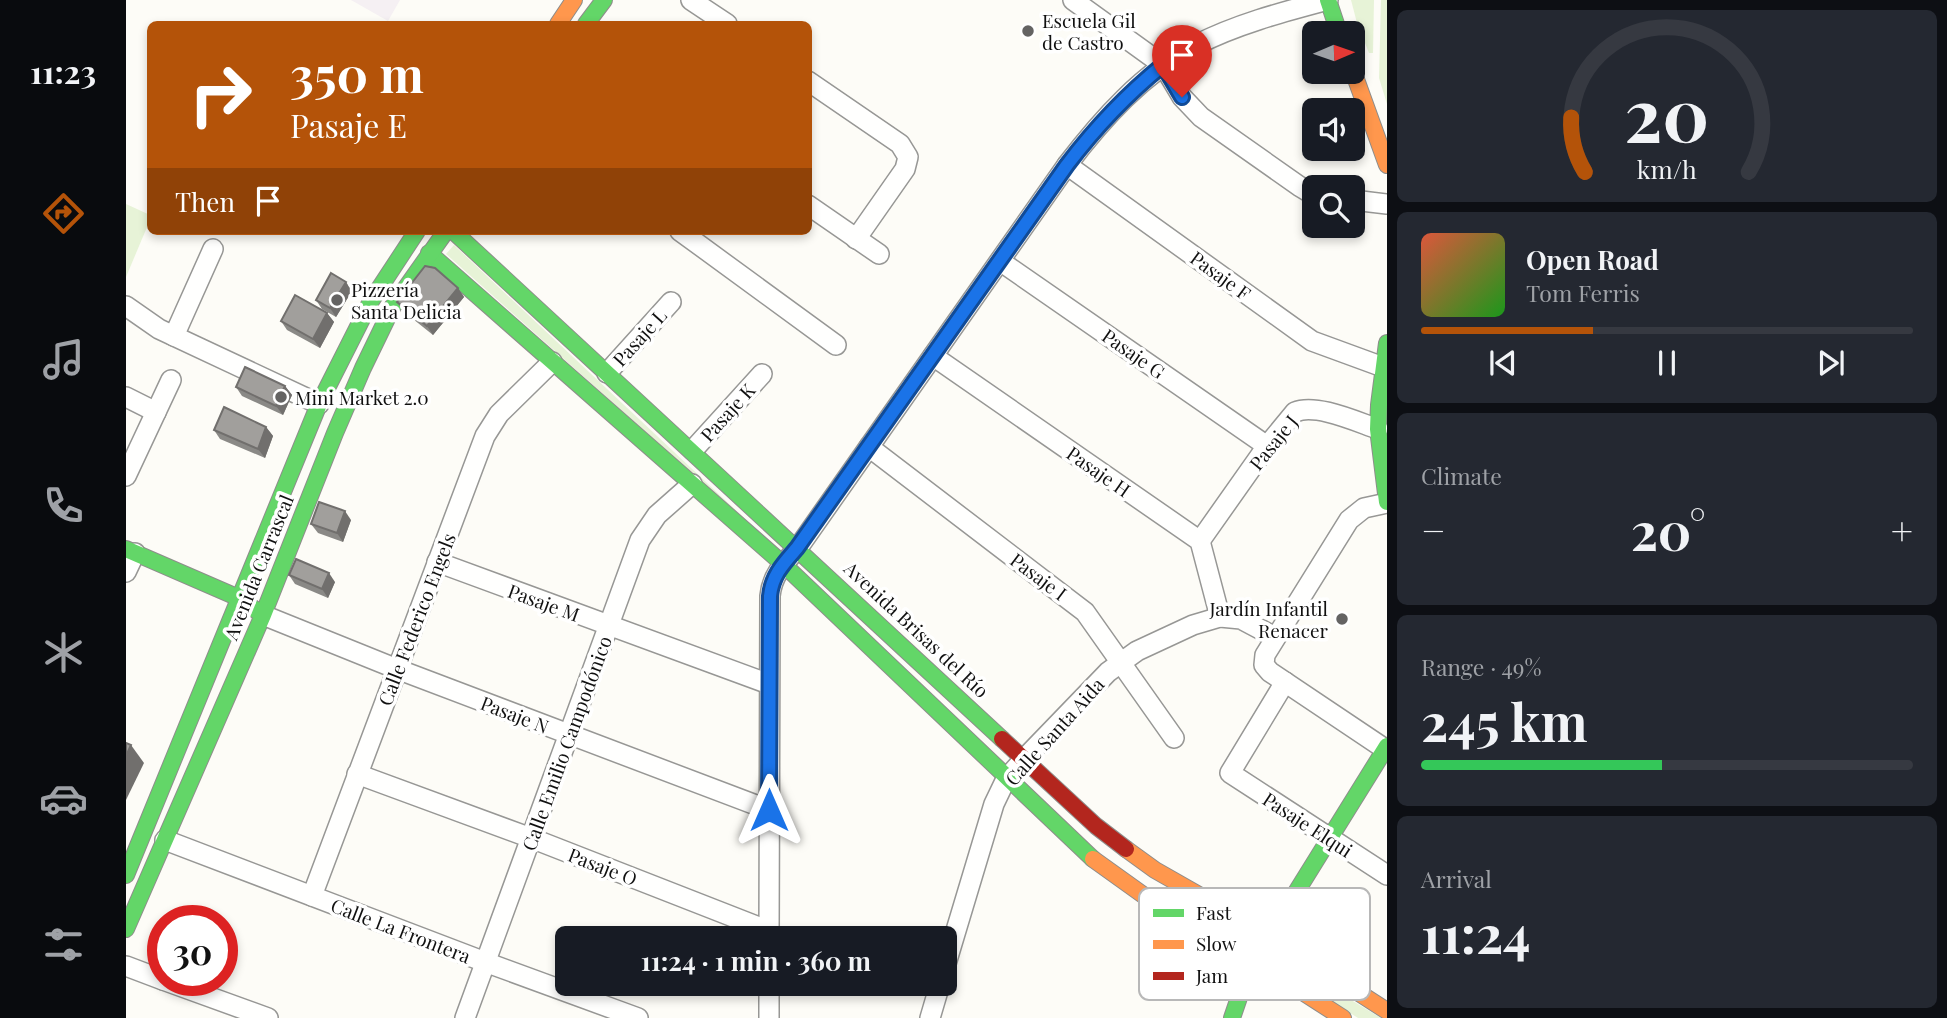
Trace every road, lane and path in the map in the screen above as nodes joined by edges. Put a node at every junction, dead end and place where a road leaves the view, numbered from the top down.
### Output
1 (574, 0) edge
2 (604, 0) edge
3 (691, 0) edge
4 (1073, 0) edge
5 (1328, 0) edge
6 (560, 21) edge
7 (588, 21) edge
8 (722, 21) edge
9 (1335, 21) edge
10 (1163, 65) junction
11 (812, 84) edge
12 (1358, 84) edge
13 (1067, 165) junction
14 (1387, 165) edge
15 (1302, 188) edge
16 (1365, 201) edge
17 (1387, 204) edge
18 (812, 208) edge
19 (414, 235) edge
20 (443, 235) edge
21 (457, 235) edge
22 (685, 235) edge
23 (856, 239) junction
24 (213, 249) dead end
25 (429, 253) junction
26 (879, 254) dead end
27 (1000, 261) junction
28 (671, 302) dead end
29 (126, 306) edge
30 (174, 336) junction
31 (1387, 343) edge
32 (836, 345) dead end
33 (933, 356) junction
34 (552, 362) junction
35 (1384, 367) junction
36 (607, 373) junction
37 (762, 374) dead end
38 (170, 380) dead end
39 (126, 397) edge
40 (319, 404) junction
41 (156, 412) junction
42 (1378, 429) junction
43 (335, 433) junction
44 (1267, 446) junction
45 (869, 447) junction
46 (693, 450) junction
47 (126, 476) edge
48 (692, 484) junction
49 (1387, 503) edge
50 (1200, 541) junction
51 (797, 548) junction
52 (131, 551) edge
53 (437, 562) junction
54 (783, 564) junction
55 (126, 572) edge
56 (239, 598) junction
57 (263, 615) junction
58 (1220, 617) junction
59 (609, 625) junction
60 (1275, 637) junction
61 (1119, 662) junction
62 (397, 669) junction
63 (1277, 677) junction
64 (769, 684) junction
65 (569, 734) junction
66 (1174, 738) dead end
67 (1386, 747) edge
68 (1025, 758) junction
69 (357, 774) junction
70 (1006, 779) junction
71 (769, 810) junction
72 (531, 838) junction
73 (1328, 838) junction
74 (165, 840) junction
75 (126, 875) edge
76 (1387, 875) edge
77 (1187, 888) edge
78 (1298, 888) edge
79 (1139, 892) edge
80 (313, 896) junction
81 (749, 926) edge
82 (769, 926) edge
83 (957, 927) edge
84 (126, 929) edge
85 (485, 962) junction
86 (126, 966) edge
87 (147, 974) edge
88 (207, 996) edge
89 (769, 996) edge
90 (936, 996) edge
91 (1240, 1000) edge
92 (1315, 1000) edge
93 (1370, 1000) edge
94 (1387, 1011) edge
95 (268, 1018) edge
96 (465, 1018) edge
97 (638, 1018) edge
98 (769, 1018) edge
99 (930, 1018) edge
100 (1233, 1018) edge
101 (1343, 1018) edge

1 - 6 street
2 - 7 street
3 - 8 street
4 - 10 street
5 - 9 street
5 - 10 street
10 - 13 street
10 - 15 street
11 - 23 street
12 - 14 street
13 - 27 street
13 - 35 street, Pasaje F
16 - 17 street
18 - 23 street
19 - 40 street, Avenida Carrascal
20 - 25 street, Avenida Carrascal
21 - 36 street, Avenida Brisas del Río
22 - 32 street
23 - 26 street
24 - 30 street
25 - 34 street
25 - 43 street, Avenida Carrascal
27 - 33 street
27 - 44 street, Pasaje G
28 - 36 street, Pasaje L
29 - 30 street
30 - 40 street
31 - 35 street
33 - 45 street
33 - 50 street, Pasaje H
34 - 48 street
34 - 53 street, Calle Federico Engels
35 - 42 street
36 - 46 street, Avenida Brisas del Río
37 - 46 street, Pasaje K
38 - 41 street
39 - 41 street
40 - 43 street
40 - 56 street, Avenida Carrascal
41 - 47 street
42 - 44 street, Pasaje J
42 - 49 street
43 - 57 street, Avenida Carrascal
44 - 50 street, Pasaje J
45 - 51 street
45 - 61 street, Pasaje I
46 - 51 street, Avenida Brisas del Río
48 - 54 street
48 - 59 street, Calle Emilio Campodónico
49 - 60 street
50 - 58 street
51 - 54 street
51 - 68 street, Avenida Brisas del Río
52 - 55 street
52 - 56 street
53 - 59 street, Pasaje M
53 - 62 street, Calle Federico Engels
54 - 64 street
54 - 70 street
56 - 57 street
56 - 75 street, Avenida Carrascal
57 - 62 street, Pasaje N
57 - 74 street, Avenida Carrascal
58 - 60 street
58 - 61 street, Calle Santa Aida
59 - 64 street, Pasaje M
59 - 65 street, Calle Emilio Campodónico
60 - 63 street
61 - 66 street, Pasaje I
61 - 68 street, Calle Santa Aida
62 - 65 street, Pasaje N
62 - 69 street, Calle Federico Engels
63 - 67 street
63 - 73 street, Pasaje Elqui
64 - 71 street
65 - 71 street, Pasaje N
65 - 72 street, Calle Emilio Campodónico
67 - 73 street
68 - 70 street, Calle Santa Aida
68 - 77 street, Avenida Brisas del Río
69 - 72 street, Pasaje O
69 - 80 street, Calle Federico Engels
70 - 79 street
70 - 83 street, Calle Santa Aida
71 - 82 street
72 - 81 street, Pasaje O
72 - 85 street, Calle Emilio Campodónico
73 - 76 street, Pasaje Elqui
73 - 78 street
74 - 80 street, Calle La Frontera
74 - 84 street, Avenida Carrascal
80 - 85 street, Calle La Frontera
85 - 96 street, Calle Emilio Campodónico
85 - 97 street, Calle La Frontera
86 - 87 street
88 - 95 street
89 - 98 street
90 - 99 street
91 - 100 street
92 - 101 street
93 - 94 street, Avenida Brisas del Río

